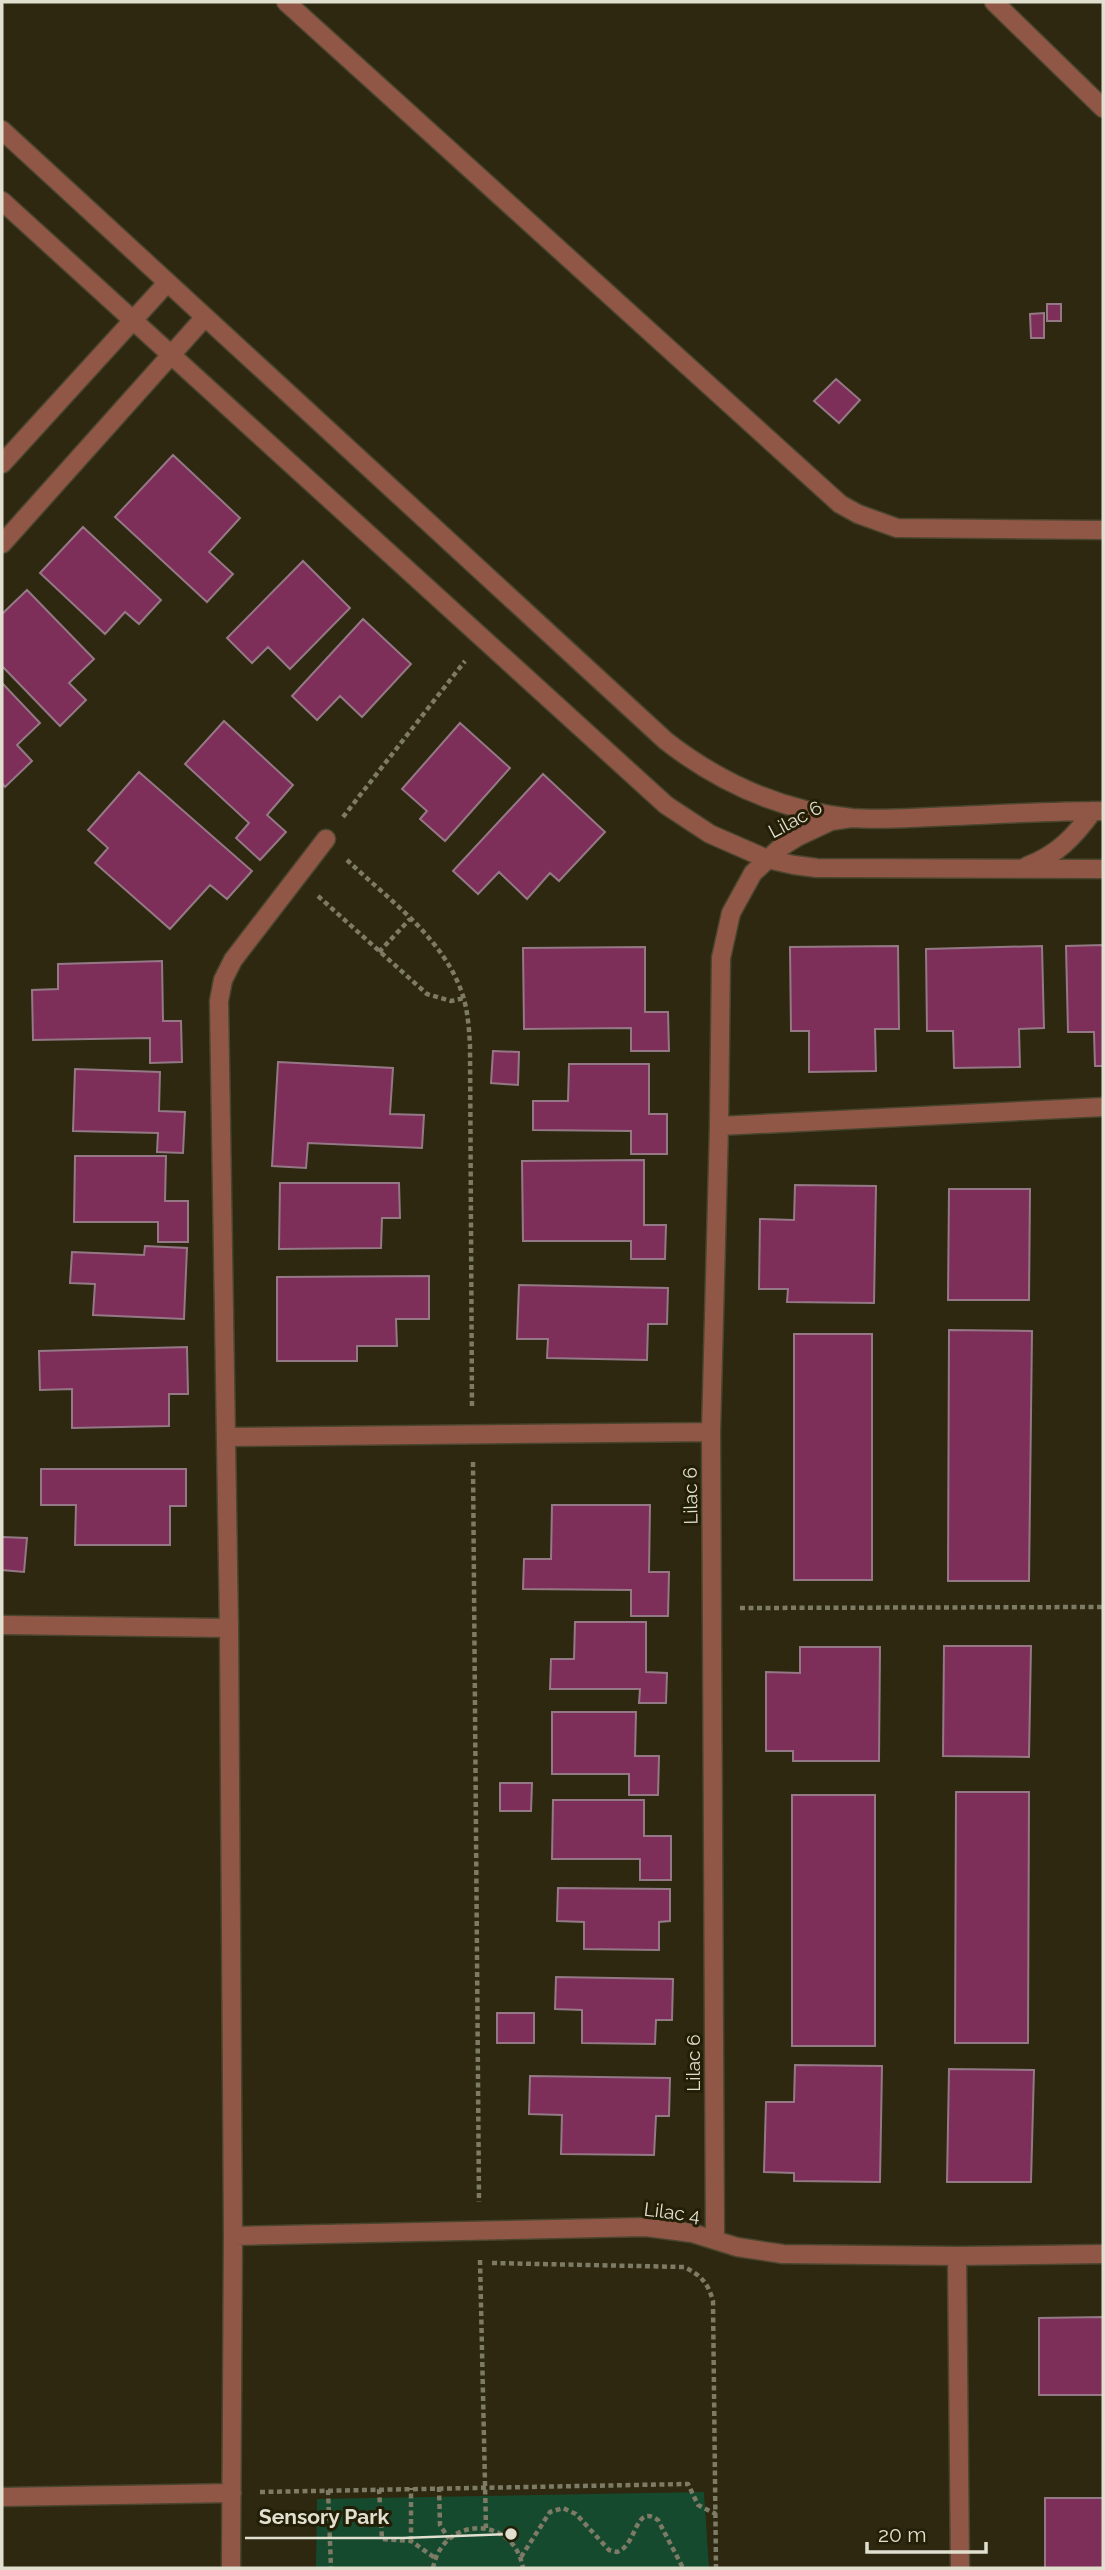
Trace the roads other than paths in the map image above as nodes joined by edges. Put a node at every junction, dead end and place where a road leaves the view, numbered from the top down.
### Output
1 (286, 2) edge
2 (994, 2) edge
3 (1103, 108) edge
4 (2, 130) edge
5 (2, 201) edge
6 (167, 283) junction
7 (205, 317) junction
8 (134, 320) junction
9 (173, 354) junction
10 (2, 464) edge
11 (1103, 530) edge
12 (2, 544) edge
13 (1098, 811) edge
14 (851, 818) junction
15 (326, 839) road end
16 (767, 859) junction
17 (1021, 869) junction
18 (1103, 869) edge
19 (1103, 1107) edge
20 (719, 1126) junction
21 (711, 1432) junction
22 (227, 1437) junction
23 (2, 1625) edge
24 (229, 1628) junction
25 (233, 2236) junction
26 (715, 2240) junction
27 (1103, 2254) edge
28 (957, 2256) junction
29 (232, 2493) junction
30 (2, 2497) edge
31 (231, 2568) edge
32 (960, 2568) edge

1 - 11 street
2 - 3 street
4 - 6 street
5 - 8 street
6 - 7 street
6 - 8 street
7 - 9 street
7 - 14 street
8 - 9 street
8 - 10 street
9 - 12 street
9 - 16 street
13 - 14 street
13 - 17 street
14 - 16 street, Lilac 6
15 - 22 street
16 - 17 street
16 - 20 street, Lilac 6
17 - 18 street
19 - 20 street
20 - 21 street, Lilac 6
21 - 22 street
21 - 26 street, Lilac 6
22 - 24 street
23 - 24 street
24 - 25 street
25 - 26 street, Lilac 4
25 - 29 street
26 - 28 street, Lilac 4
27 - 28 street, Lilac 4
28 - 32 street
29 - 30 street
29 - 31 street

